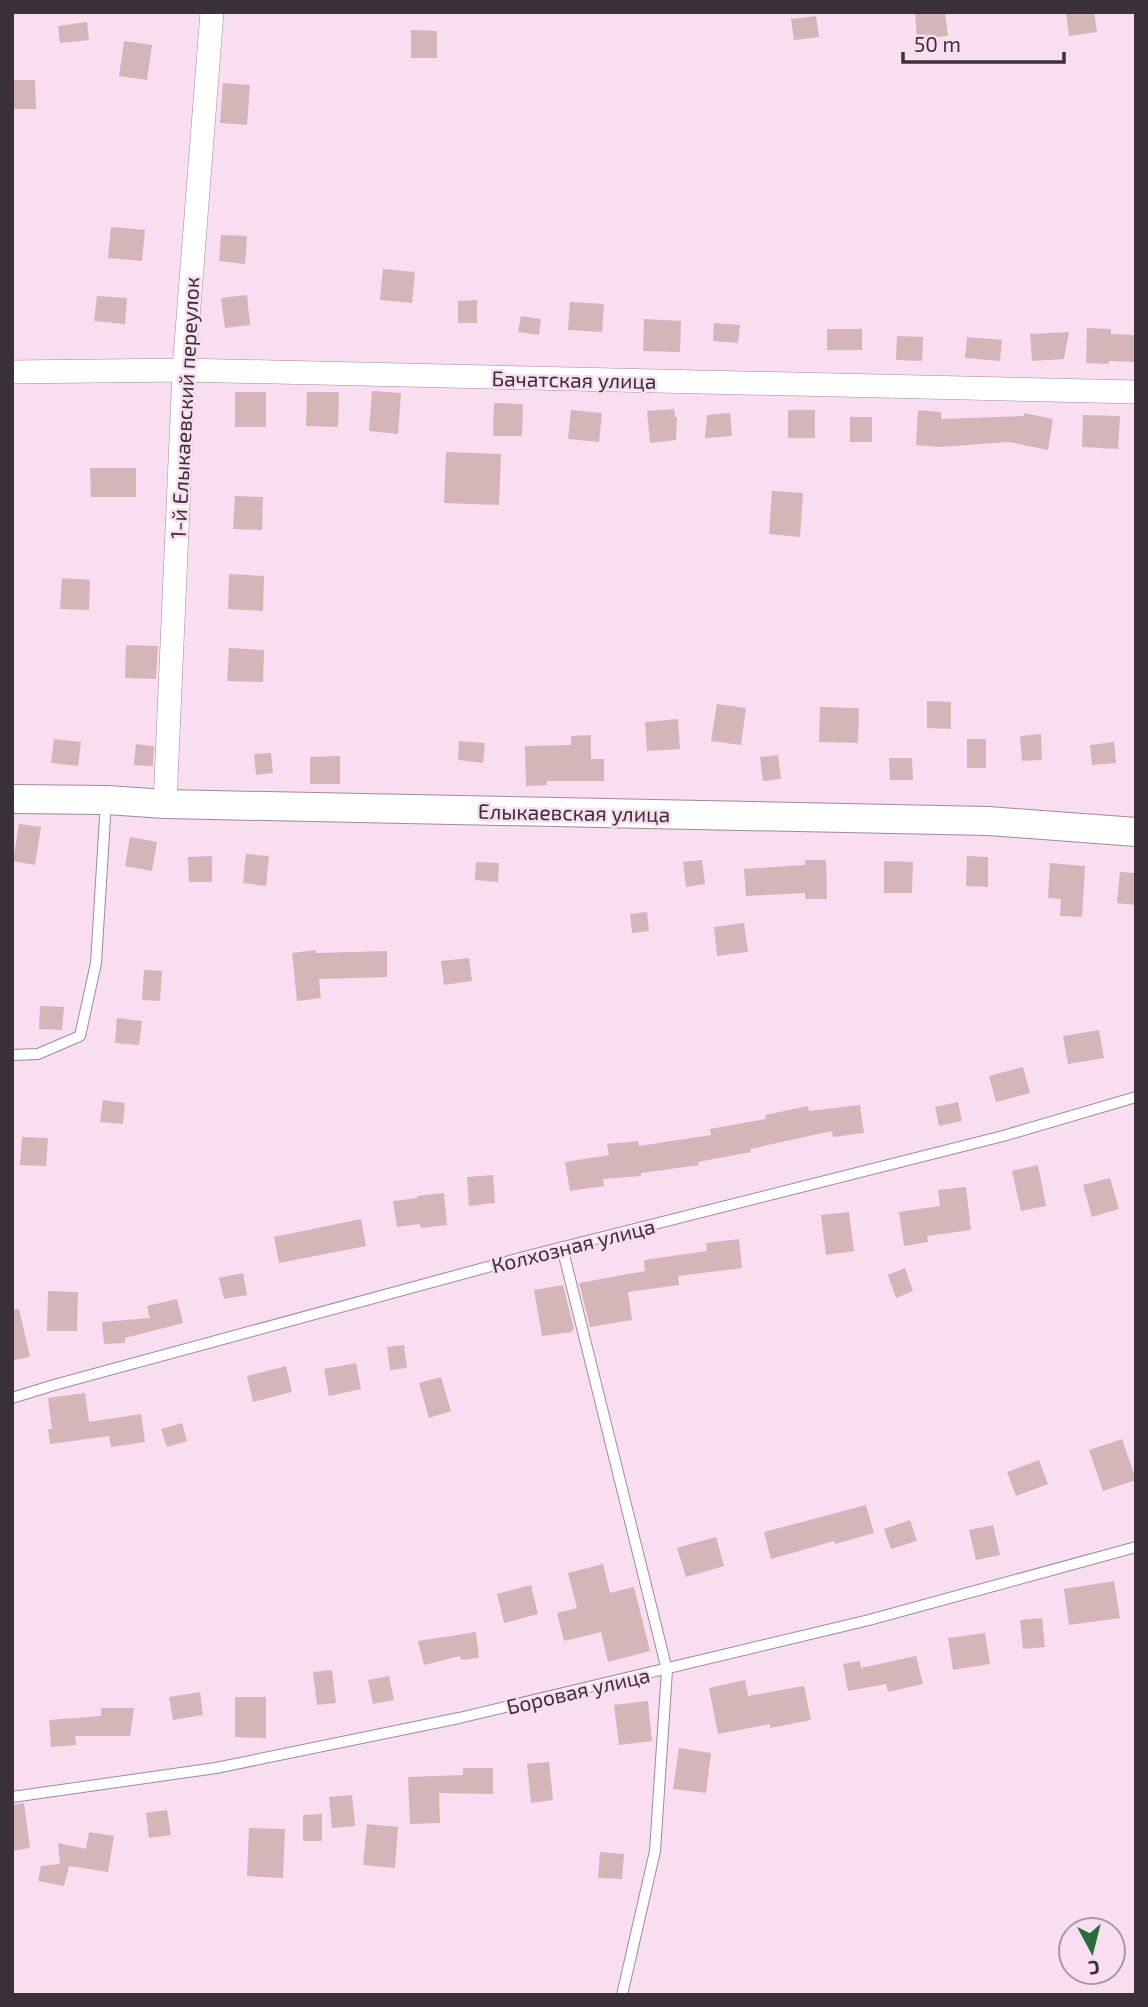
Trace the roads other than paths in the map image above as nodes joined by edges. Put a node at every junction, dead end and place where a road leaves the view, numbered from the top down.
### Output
1 (212, 12) edge
2 (184, 370) junction
3 (12, 372) edge
4 (1136, 392) edge
5 (12, 799) edge
6 (107, 800) junction
7 (165, 804) junction
8 (1136, 832) edge
9 (12, 1055) edge
10 (1136, 1097) edge
11 (562, 1247) junction
12 (12, 1398) edge
13 (1136, 1547) edge
14 (667, 1670) junction
15 (12, 1797) edge
16 (622, 1995) edge

1 - 2 street, 1-й Елыкаевский переулок
2 - 3 street, Бачатская улица
2 - 4 street, Бачатская улица
2 - 7 street, 1-й Елыкаевский переулок
5 - 6 street, Елыкаевская улица
6 - 7 street, Елыкаевская улица
6 - 9 lane
7 - 8 street, Елыкаевская улица
10 - 11 lane, Колхозная улица
11 - 12 lane, Колхозная улица
11 - 14 lane
13 - 14 lane, Боровая улица
14 - 15 lane, Боровая улица
14 - 16 lane

